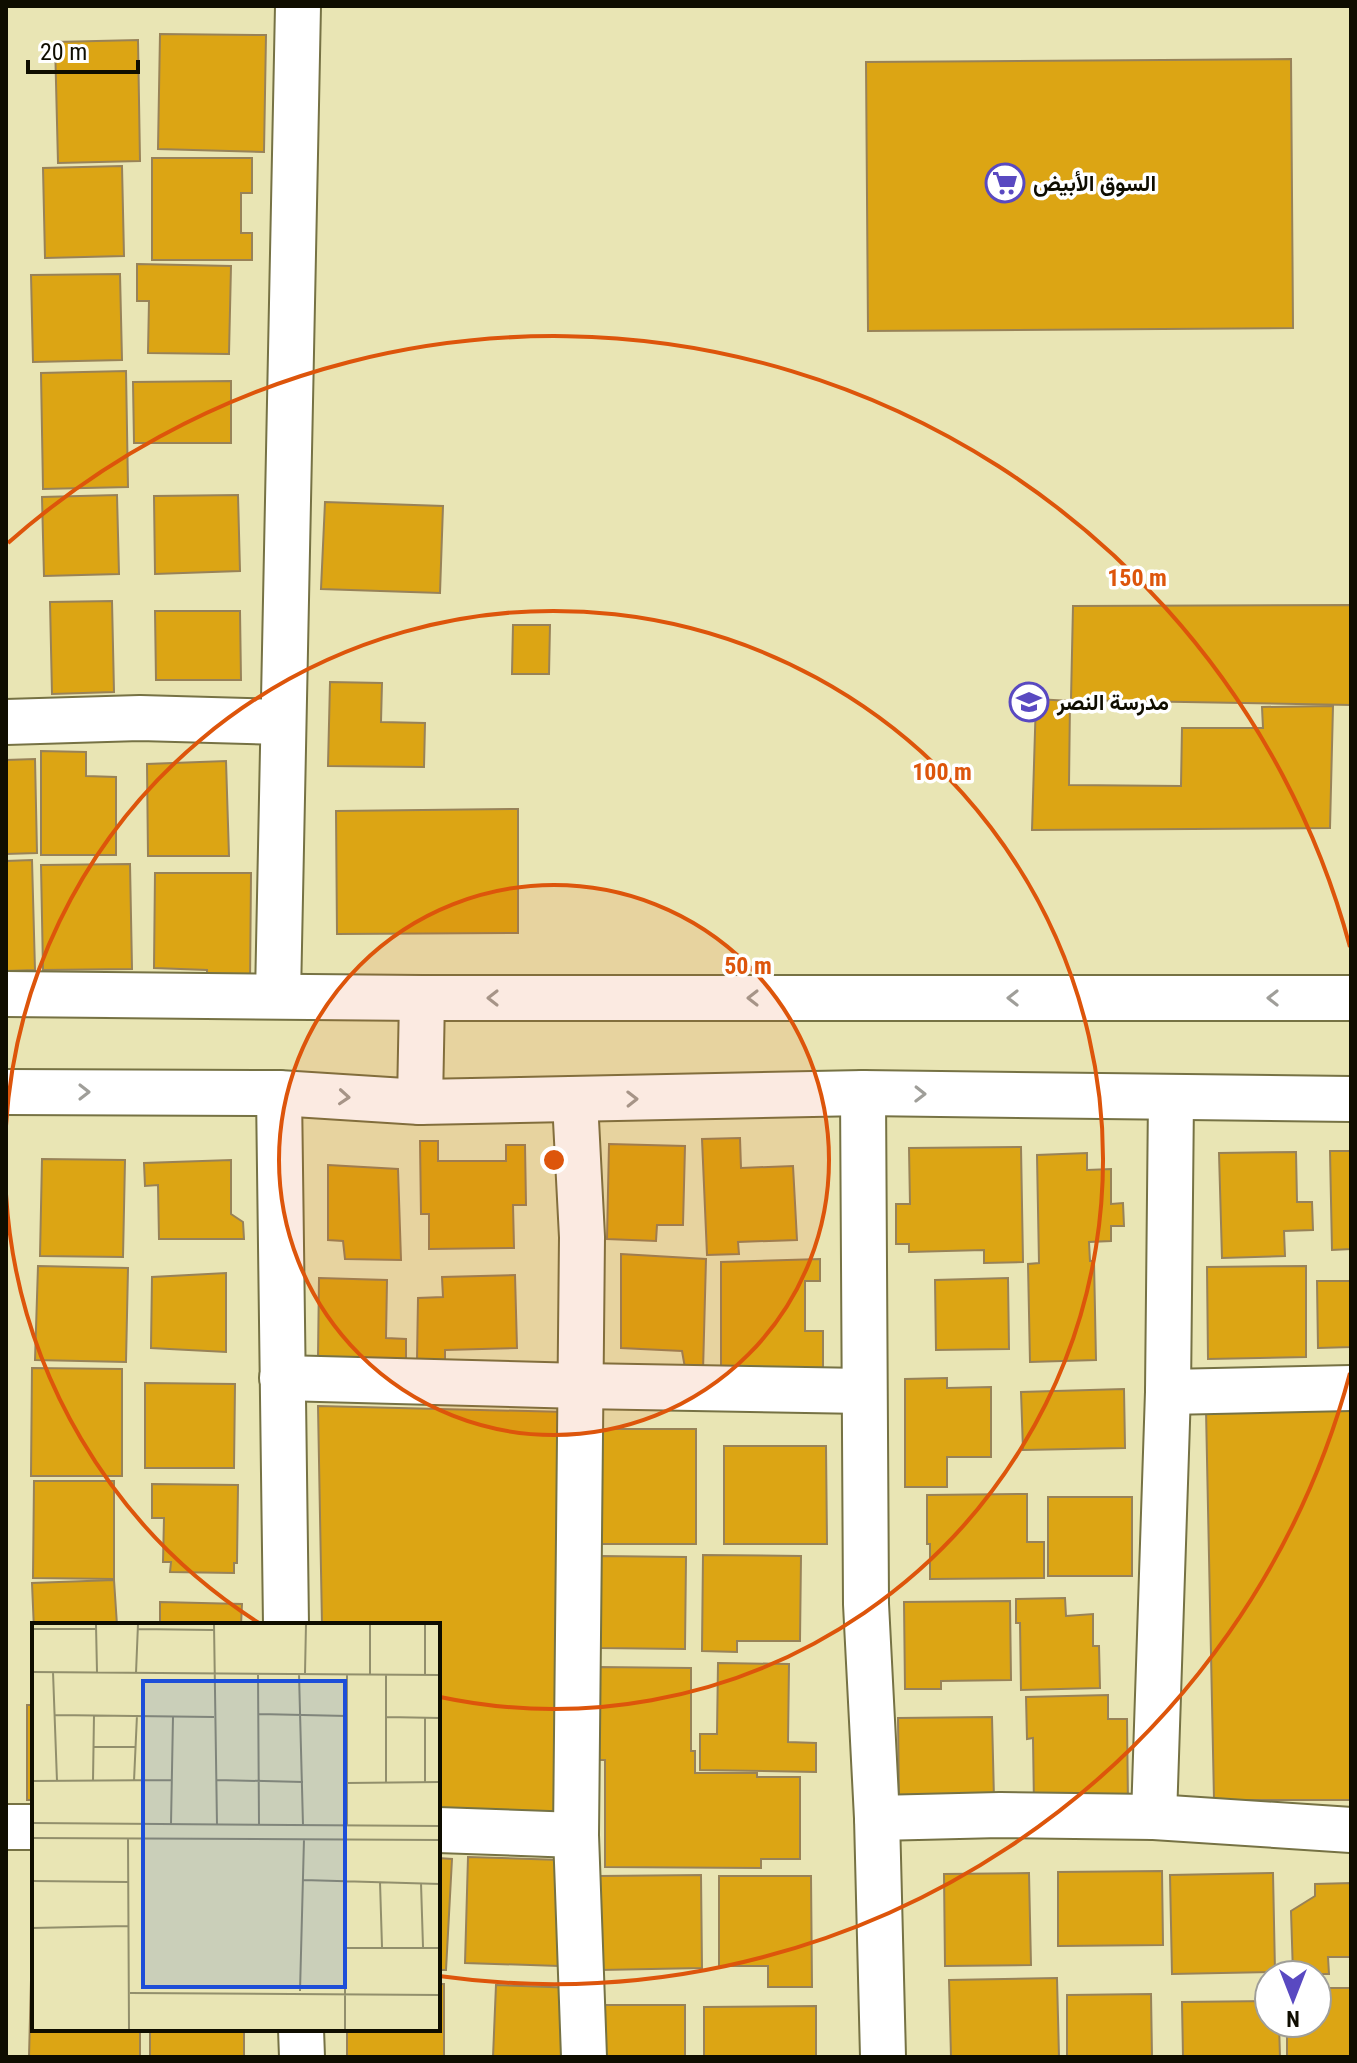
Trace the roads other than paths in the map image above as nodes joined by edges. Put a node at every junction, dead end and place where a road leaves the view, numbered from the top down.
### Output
1 (298, 6) edge
2 (6, 722) edge
3 (282, 722) junction
4 (6, 994) edge
5 (278, 996) junction
6 (422, 998) junction
7 (1351, 998) edge
8 (6, 1092) edge
9 (279, 1093) junction
10 (863, 1093) junction
11 (1171, 1098) junction
12 (1351, 1099) edge
13 (575, 1101) junction
14 (420, 1102) junction
15 (282, 1378) junction
16 (581, 1386) junction
17 (1351, 1388) edge
18 (864, 1391) junction
19 (1168, 1392) junction
20 (286, 1623) edge
21 (1154, 1817) junction
22 (877, 1818) junction
23 (6, 1827) edge
24 (32, 1827) edge
25 (440, 1830) edge
26 (1351, 1830) edge
27 (576, 1835) junction
28 (301, 2031) edge
29 (302, 2057) edge
30 (584, 2057) edge
31 (883, 2057) edge

1 - 3 street
2 - 3 street
3 - 5 street
4 - 5 street
5 - 6 street
7 -> 6 street
6 - 14 street
8 -> 9 street
9 -> 14 street
9 - 15 street
10 -> 11 street
13 -> 10 street
10 - 18 street
11 - 12 street
11 - 19 street
13 - 14 street
13 - 16 street
15 - 16 street
15 - 20 street
16 - 18 street
16 - 27 street
17 - 19 street
18 - 22 street
19 - 21 street
21 - 22 street
21 - 26 street
22 - 31 street
23 - 24 street
25 - 27 street
27 - 30 street
28 - 29 street

